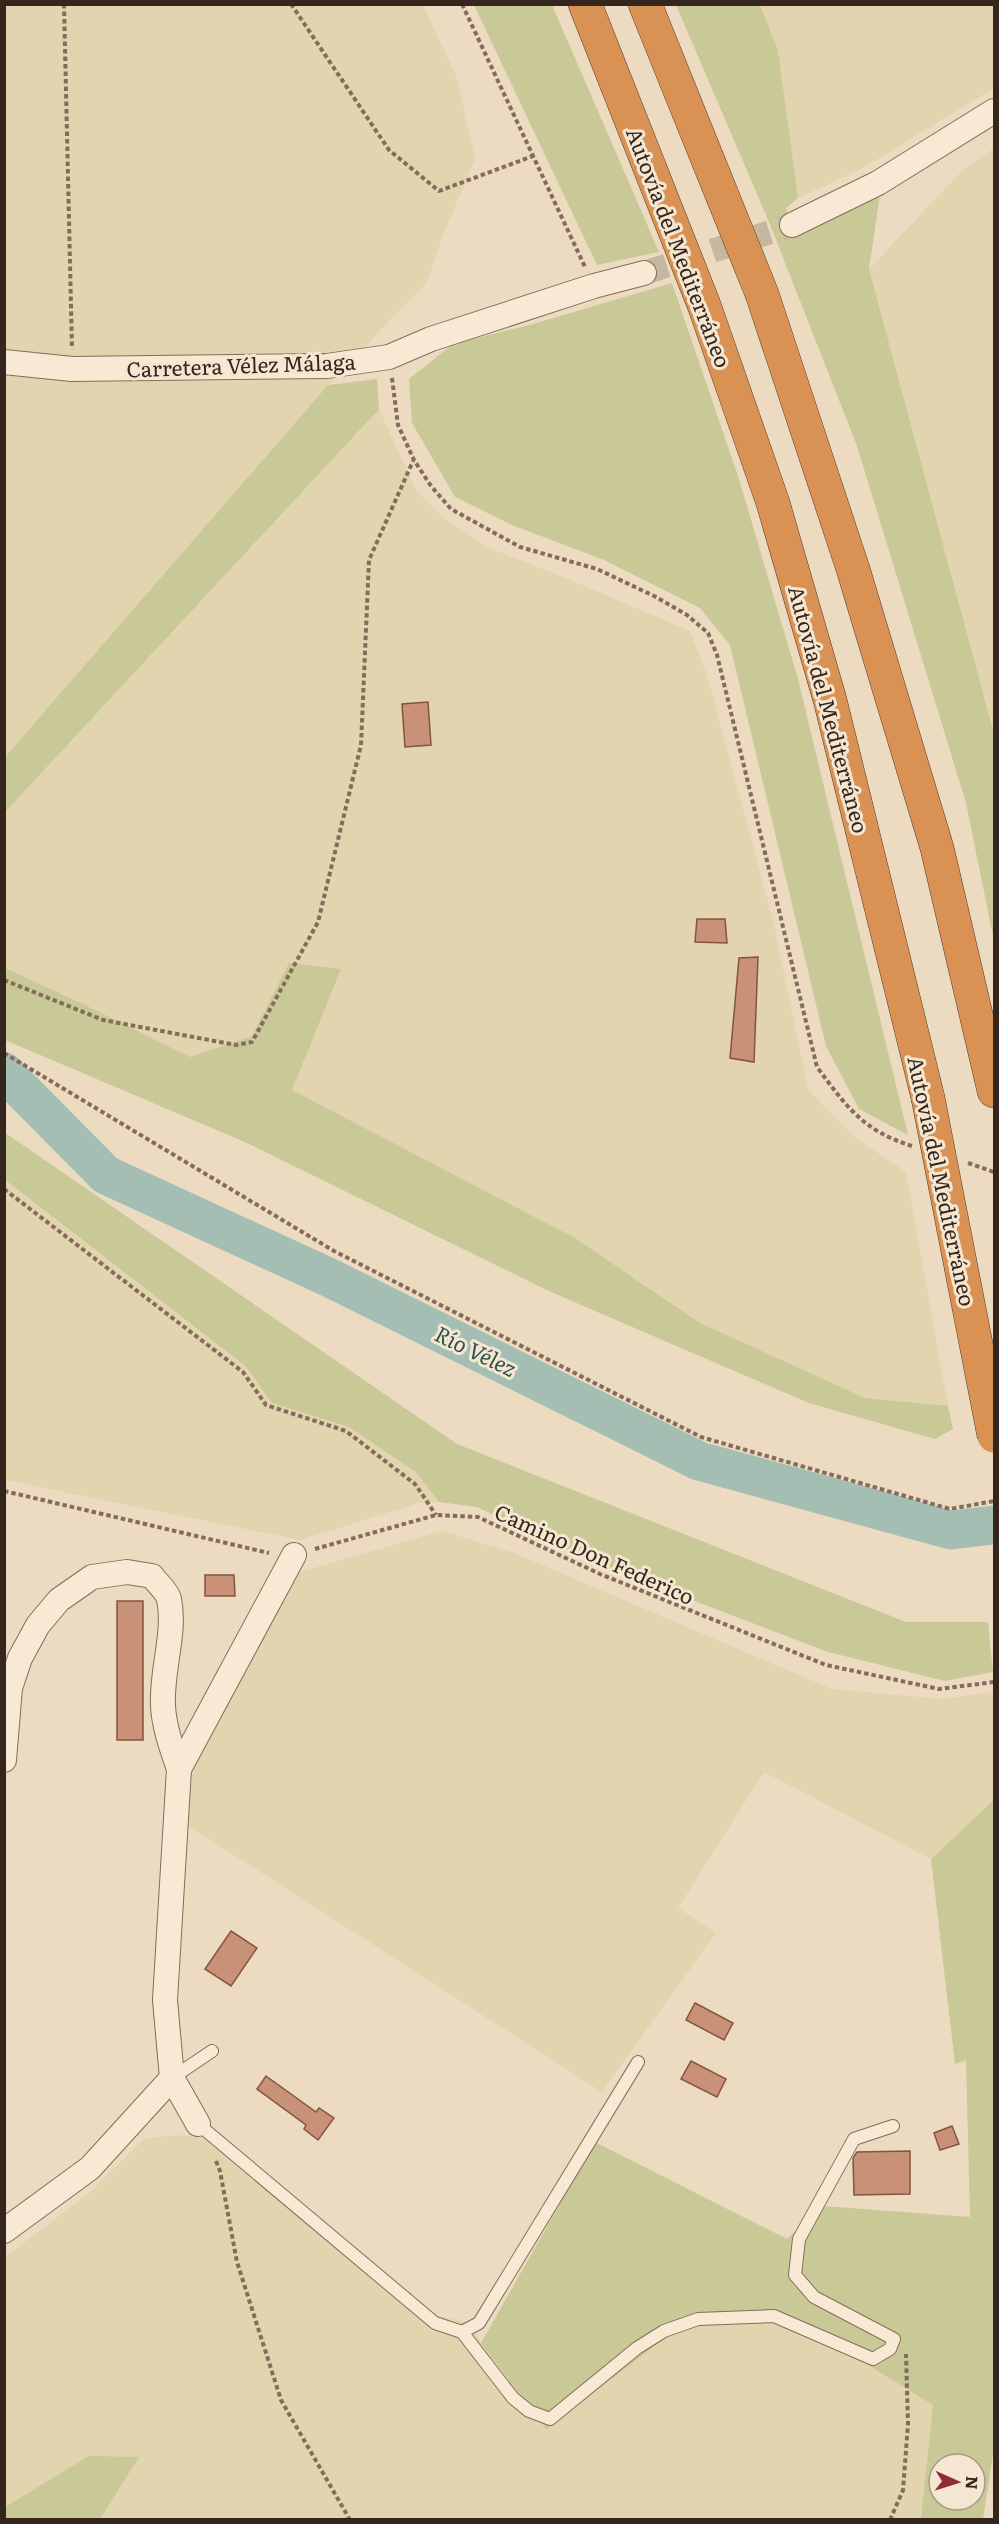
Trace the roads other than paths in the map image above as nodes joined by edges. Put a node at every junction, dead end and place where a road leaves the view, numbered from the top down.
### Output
1 (585, 4) edge
2 (645, 4) edge
3 (994, 111) edge
4 (792, 225) tunnel mouth
5 (644, 273) tunnel mouth
6 (4, 362) edge
7 (994, 1090) edge
8 (994, 1436) edge
9 (294, 1555) road end
10 (4, 1760) edge
11 (179, 1769) junction
12 (212, 2050) dead end
13 (638, 2062) dead end
14 (172, 2078) junction
15 (198, 2124) joint
16 (893, 2126) dead end
17 (4, 2231) edge
18 (462, 2332) junction

1 - 8 highway, Autovía del Mediterráneo, bridge
2 - 7 highway
3 - 4 street
5 - 6 street, Carretera Vélez Málaga
9 - 11 street
10 - 11 street
11 - 14 street
12 - 14 lane
13 - 18 lane
14 - 15 street
14 - 17 street
15 - 18 lane
16 - 18 lane

